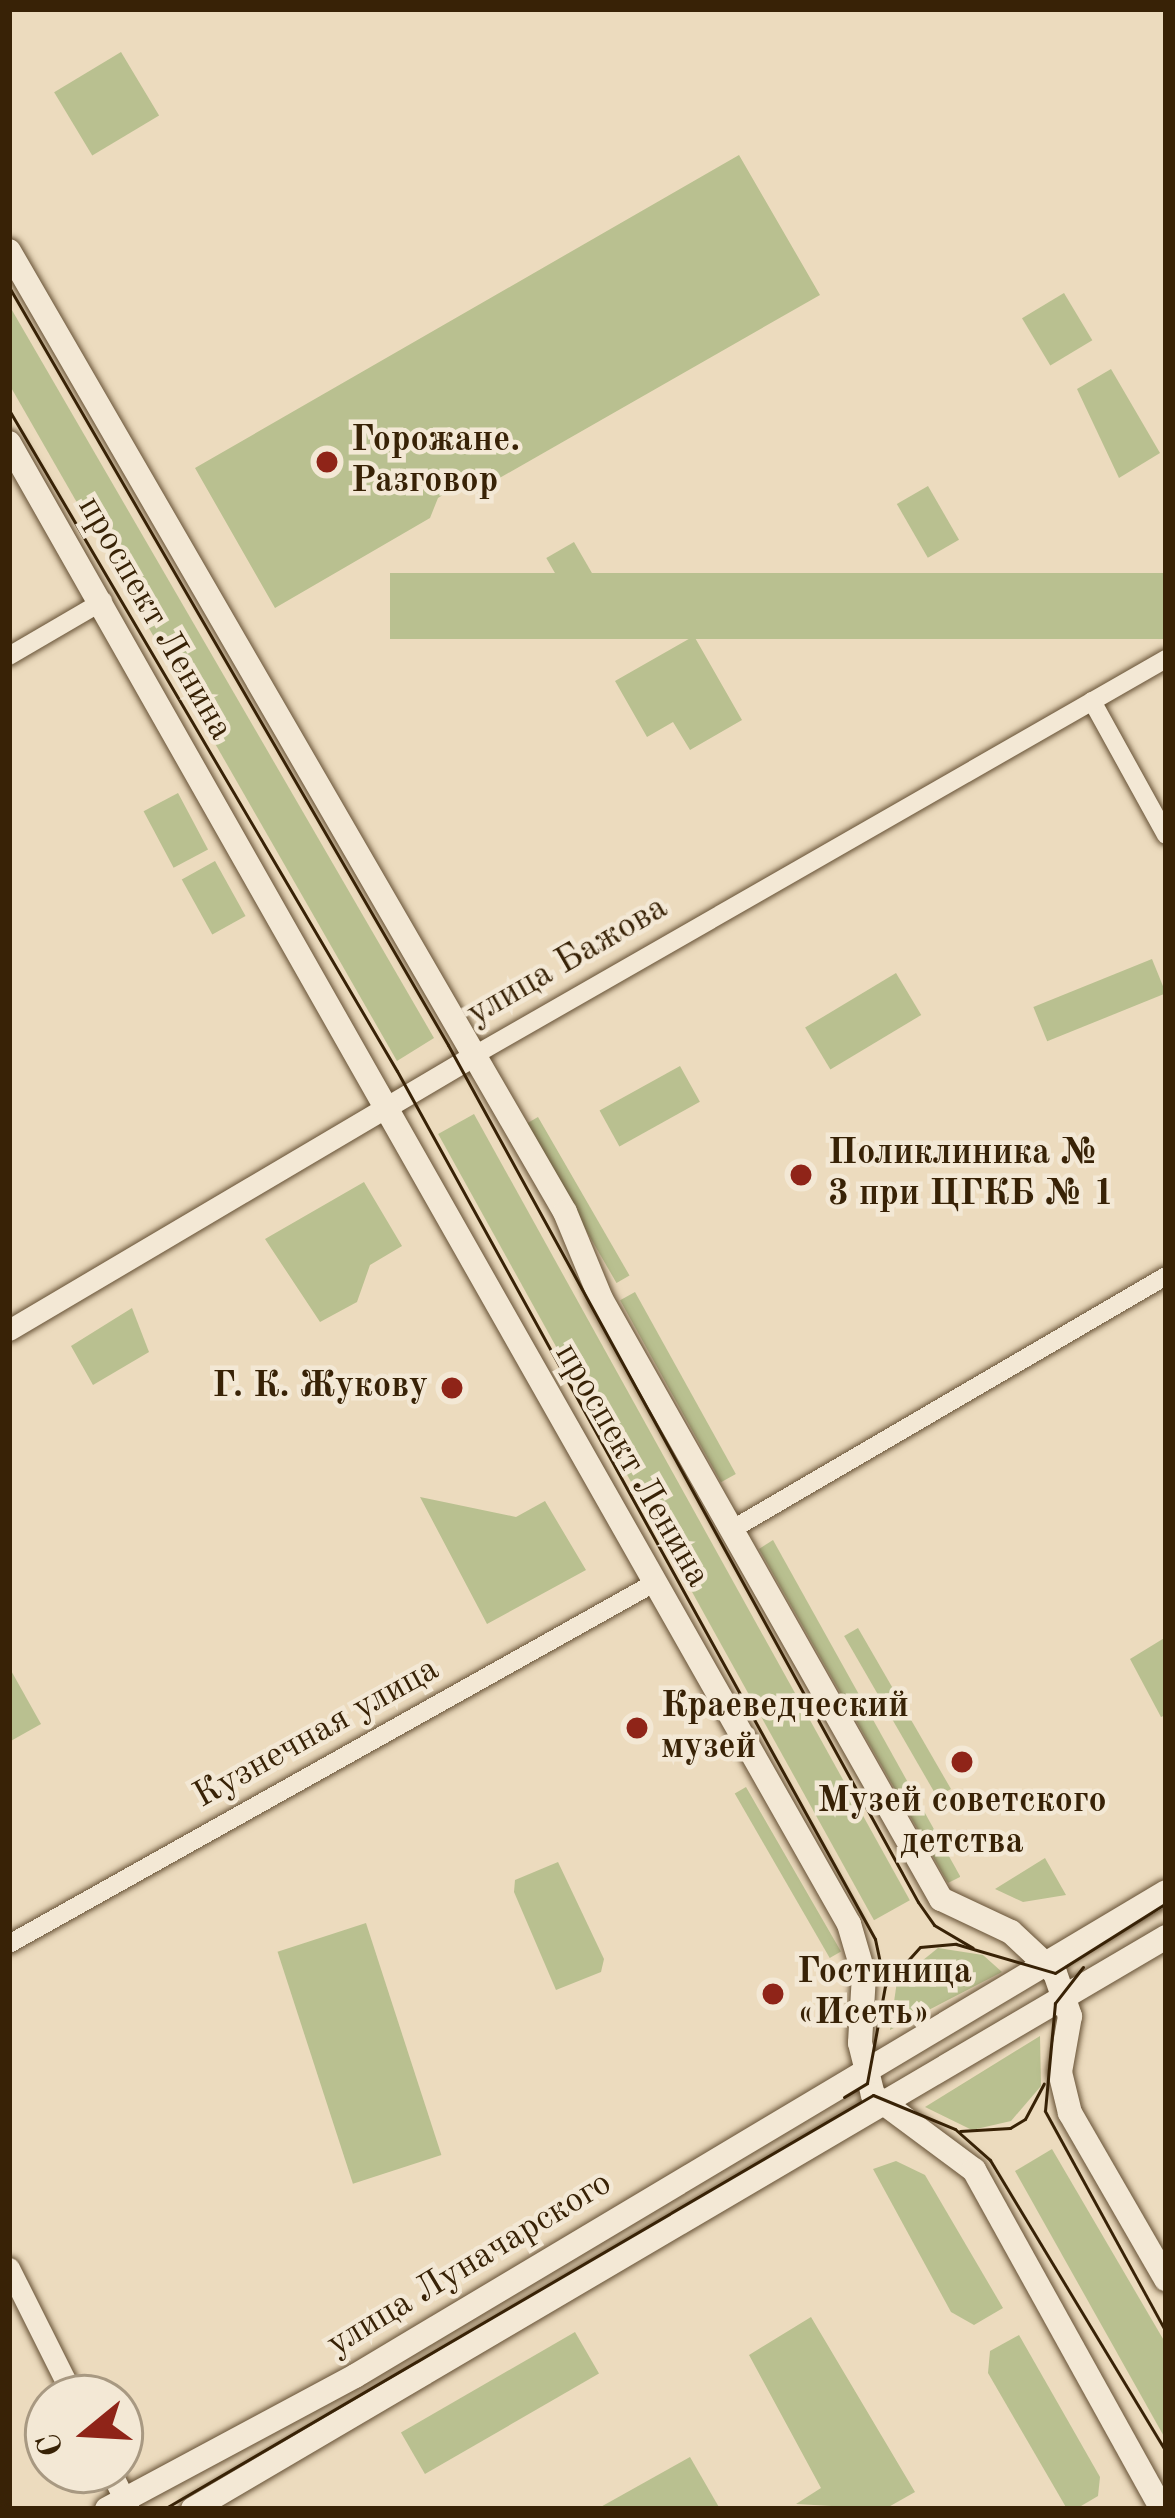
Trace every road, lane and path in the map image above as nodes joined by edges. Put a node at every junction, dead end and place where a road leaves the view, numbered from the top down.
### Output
1 (9, 251) edge
2 (9, 443) edge
3 (103, 601) junction
4 (9, 656) edge
5 (1166, 659) edge
6 (1092, 701) junction
7 (1166, 835) edge
8 (473, 1056) junction
9 (385, 1108) junction
10 (1166, 1276) edge
11 (9, 1330) edge
12 (731, 1530) junction
13 (656, 1582) junction
14 (1166, 1892) edge
15 (1166, 1937) edge
16 (9, 1944) edge
17 (1047, 1963) junction
18 (1066, 1996) junction
19 (863, 2072) junction
20 (881, 2104) junction
21 (9, 2268) edge
22 (1166, 2279) edge
23 (62, 2374) edge
24 (120, 2506) edge
25 (1161, 2507) edge
26 (194, 2509) edge

1 - 8 main road, проспект Ленина
2 - 3 main road, проспект Ленина
3 - 4 street
3 - 9 main road, проспект Ленина
5 - 6 street, улица Бажова
6 - 7 street
6 - 8 street, улица Бажова
8 - 9 street, улица Бажова
8 - 12 main road, проспект Ленина
9 - 11 street, улица Бажова
9 - 13 main road, проспект Ленина
10 - 12 street
12 - 17 main road, проспект Ленина
13 - 16 street, Кузнечная улица
13 - 19 main road, проспект Ленина
14 - 17 main road
15 - 18 main road
17 - 18 main road, проспект Ленина
17 - 19 main road, улица Луначарского
18 - 20 main road, улица Луначарского
18 - 22 main road
19 - 20 main road, проспект Ленина
19 - 24 main road, улица Луначарского
20 - 25 main road, проспект Ленина
20 - 26 main road, улица Луначарского
21 - 23 street

